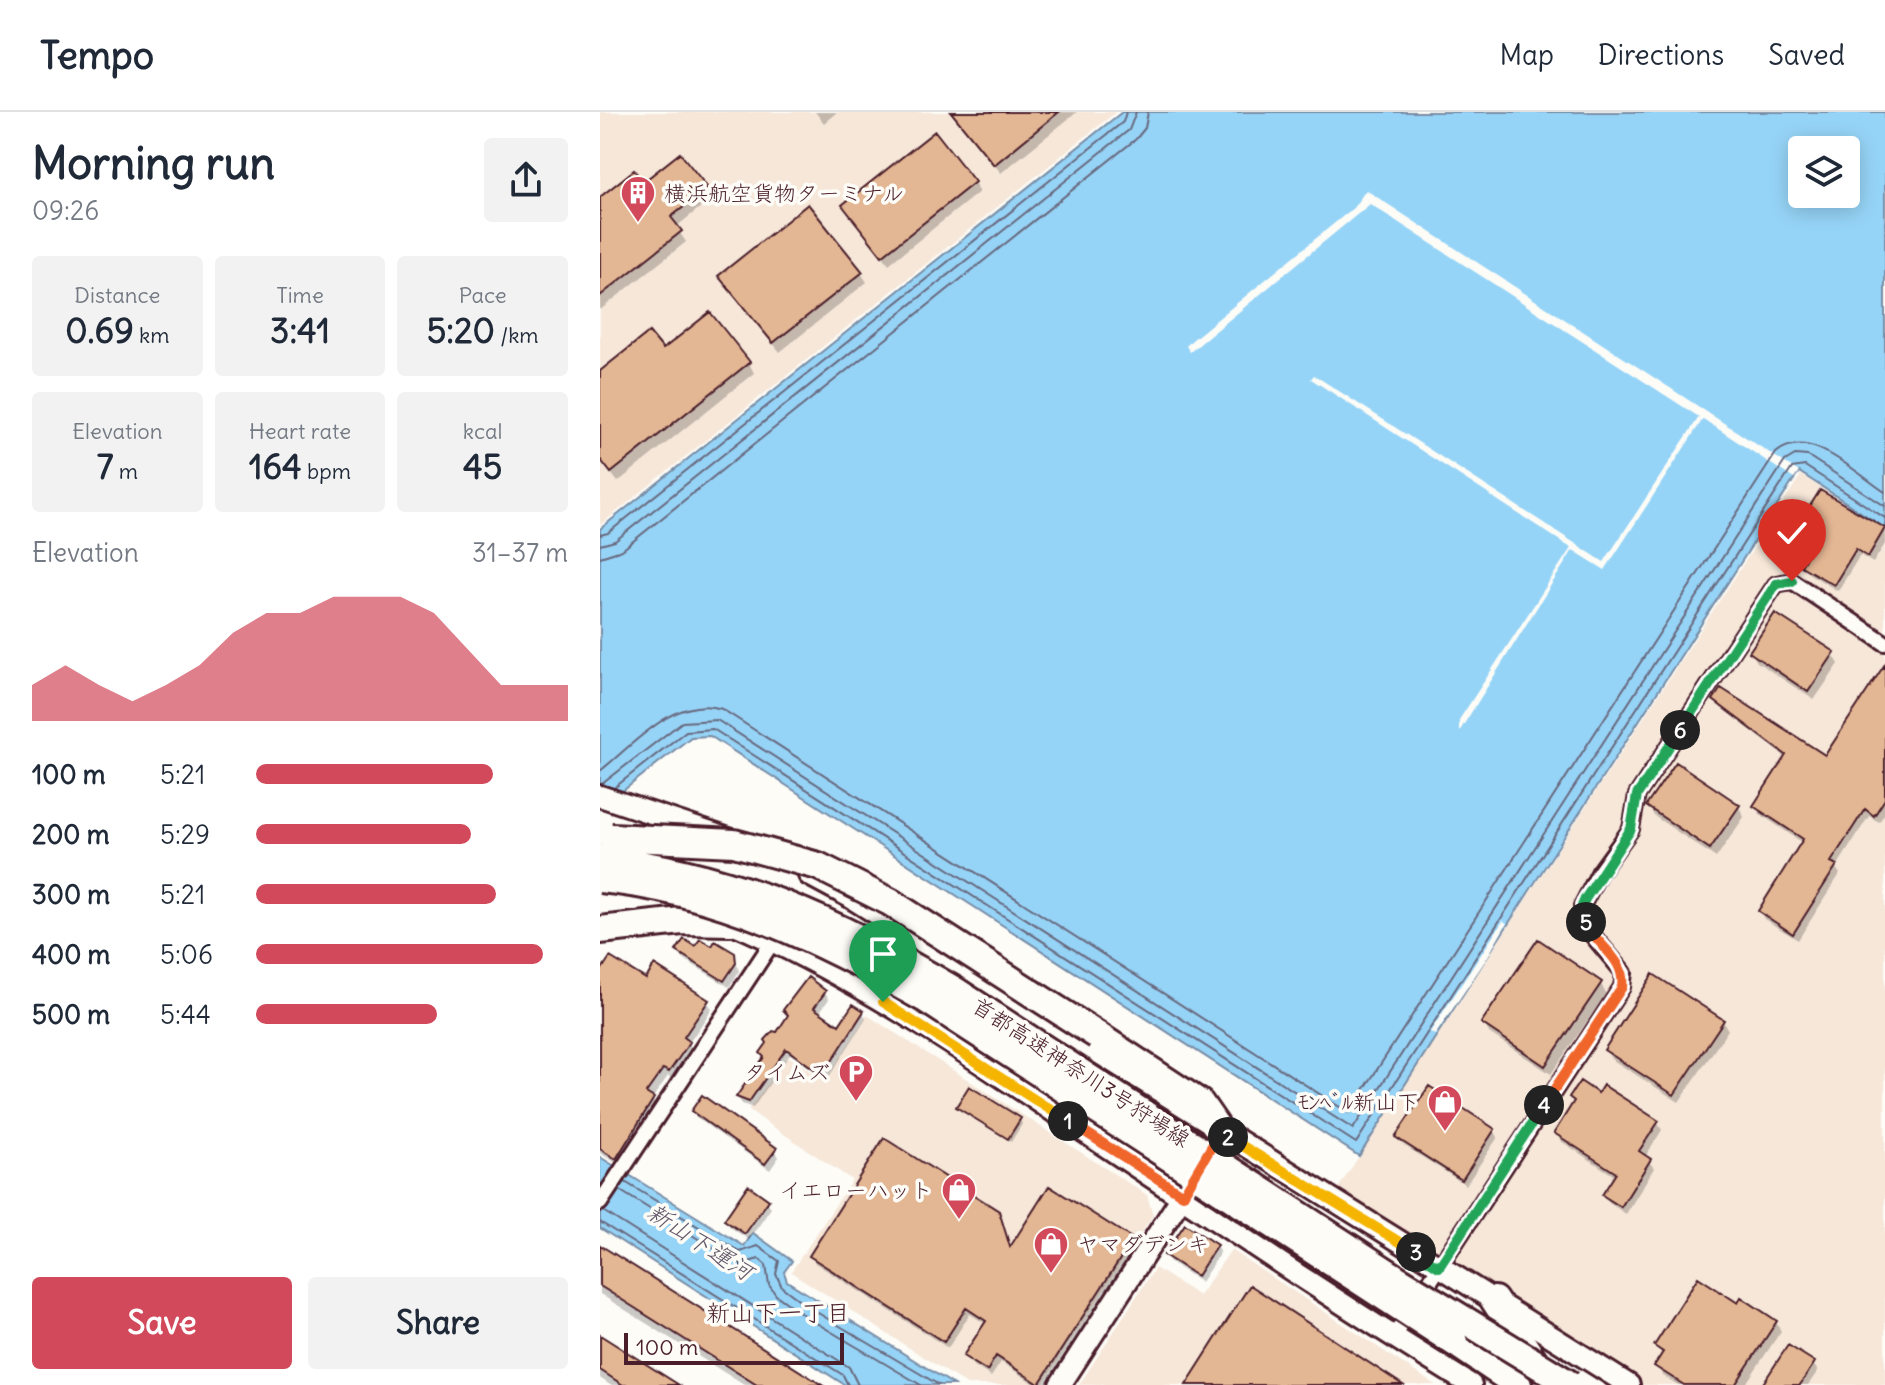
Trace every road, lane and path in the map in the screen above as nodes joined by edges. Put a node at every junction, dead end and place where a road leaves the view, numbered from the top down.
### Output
1 (1885, 643) edge
2 (600, 796) edge
3 (600, 837) edge
4 (600, 859) edge
5 (600, 867) edge
6 (600, 879) edge
7 (730, 922) junction
8 (600, 930) edge
9 (773, 941) junction
10 (1220, 1132) junction
11 (1183, 1195) junction
12 (600, 1203) edge
13 (1439, 1267) junction
14 (1494, 1300) junction
15 (1393, 1338) junction
16 (1454, 1342) junction
17 (1060, 1385) edge
18 (1471, 1385) edge
19 (1503, 1385) edge
20 (1518, 1385) edge
21 (1551, 1385) edge
22 (1571, 1385) edge
23 (1629, 1385) edge

1 - 13 street
2 - 10 street
3 - 10 highway, bridge
4 - 22 highway, 首都高速神奈川3号狩場線, bridge
5 - 7 street
6 - 16 highway, 首都高速神奈川3号狩場線, bridge
7 - 8 highway
7 - 9 street
9 - 11 street
9 - 12 street
10 - 11 street
10 - 13 street
11 - 15 street
11 - 17 street
13 - 14 street
13 - 15 street
14 - 21 highway
14 - 23 street
15 - 18 street
16 - 19 highway
16 - 20 highway, 首都高速神奈川3号狩場線

